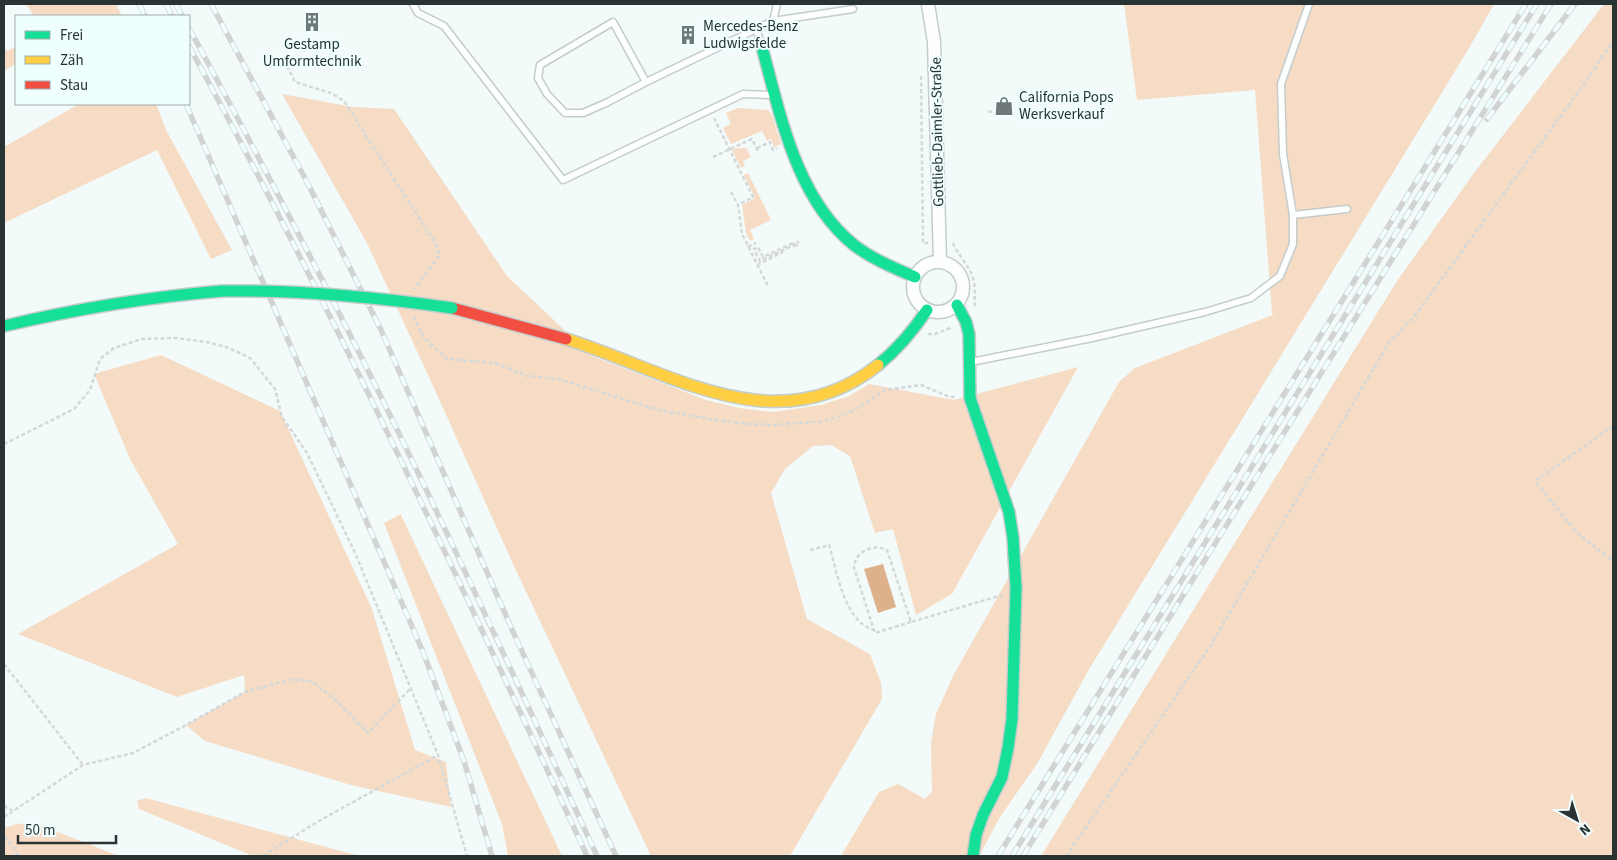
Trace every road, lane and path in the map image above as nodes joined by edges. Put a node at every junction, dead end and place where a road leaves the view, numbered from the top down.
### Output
1 (413, 4) edge
2 (777, 4) edge
3 (928, 4) edge
4 (1309, 4) edge
5 (853, 9) dead end
6 (773, 21) junction
7 (756, 29) junction
8 (1613, 41) edge
9 (763, 51) joint
10 (287, 66) dead end
11 (921, 69) dead end
12 (646, 82) junction
13 (774, 95) junction
14 (710, 110) junction
15 (996, 111) dead end
16 (988, 112) dead end
17 (730, 150) junction
18 (759, 153) dead end
19 (713, 157) dead end
20 (746, 170) dead end
21 (741, 172) junction
22 (731, 192) dead end
23 (738, 205) junction
24 (1347, 209) dead end
25 (1293, 215) junction
26 (797, 241) dead end
27 (939, 241) junction
28 (756, 243) dead end
29 (923, 243) dead end
30 (748, 247) junction
31 (758, 247) joint
32 (940, 262) junction
33 (757, 265) junction
34 (915, 277) junction
35 (768, 286) dead end
36 (414, 292) dead end
37 (957, 305) junction
38 (412, 310) dead end
39 (927, 310) junction
40 (966, 322) junction
41 (4, 326) edge
42 (970, 363) junction
43 (970, 398) junction
44 (1613, 426) edge
45 (4, 444) edge
46 (810, 550) dead end
47 (1613, 561) edge
48 (1015, 591) junction
49 (911, 622) junction
50 (874, 630) junction
51 (4, 664) edge
52 (411, 688) junction
53 (438, 755) junction
54 (83, 766) junction
55 (4, 806) edge
56 (13, 811) junction
57 (4, 817) edge
58 (4, 837) edge
59 (18, 856) edge
60 (263, 856) edge
61 (467, 856) edge
62 (973, 856) edge
63 (1066, 856) edge

1 - 14 lane
2 - 6 lane
3 - 27 street, Gottlieb-Daimler-Straße
4 - 25 lane
5 - 6 lane
6 - 7 lane
7 - 9 lane
7 - 12 lane
8 - 63 path
9 - 13 street
10 - 36 path
11 - 29 path
12 - 12 lane
13 - 14 lane
13 - 34 street
14 - 17 path
15 - 16 path
17 - 18 path
17 - 19 path
17 - 21 path
20 - 21 path
21 - 23 path
22 - 23 path
23 - 30 path
24 - 25 lane
25 - 42 lane
26 - 33 path
27 - 32 street, Gottlieb-Daimler-Straße
27 - 40 path
28 - 30 path
30 - 33 path
31 - 31 path
32 - 34 street
32 - 37 street
33 - 35 path
34 - 39 street
37 - 39 street
37 - 40 street
38 - 43 path
39 - 41 street, bridge
40 - 42 street
42 - 43 street
43 - 48 street
44 - 47 path
45 - 52 path
46 - 50 path
48 - 49 path
48 - 62 street
49 - 50 path
49 - 50 path
51 - 54 path
52 - 53 path
52 - 54 path
53 - 60 path
53 - 61 path
54 - 56 path
55 - 56 path
56 - 57 path
58 - 59 path

